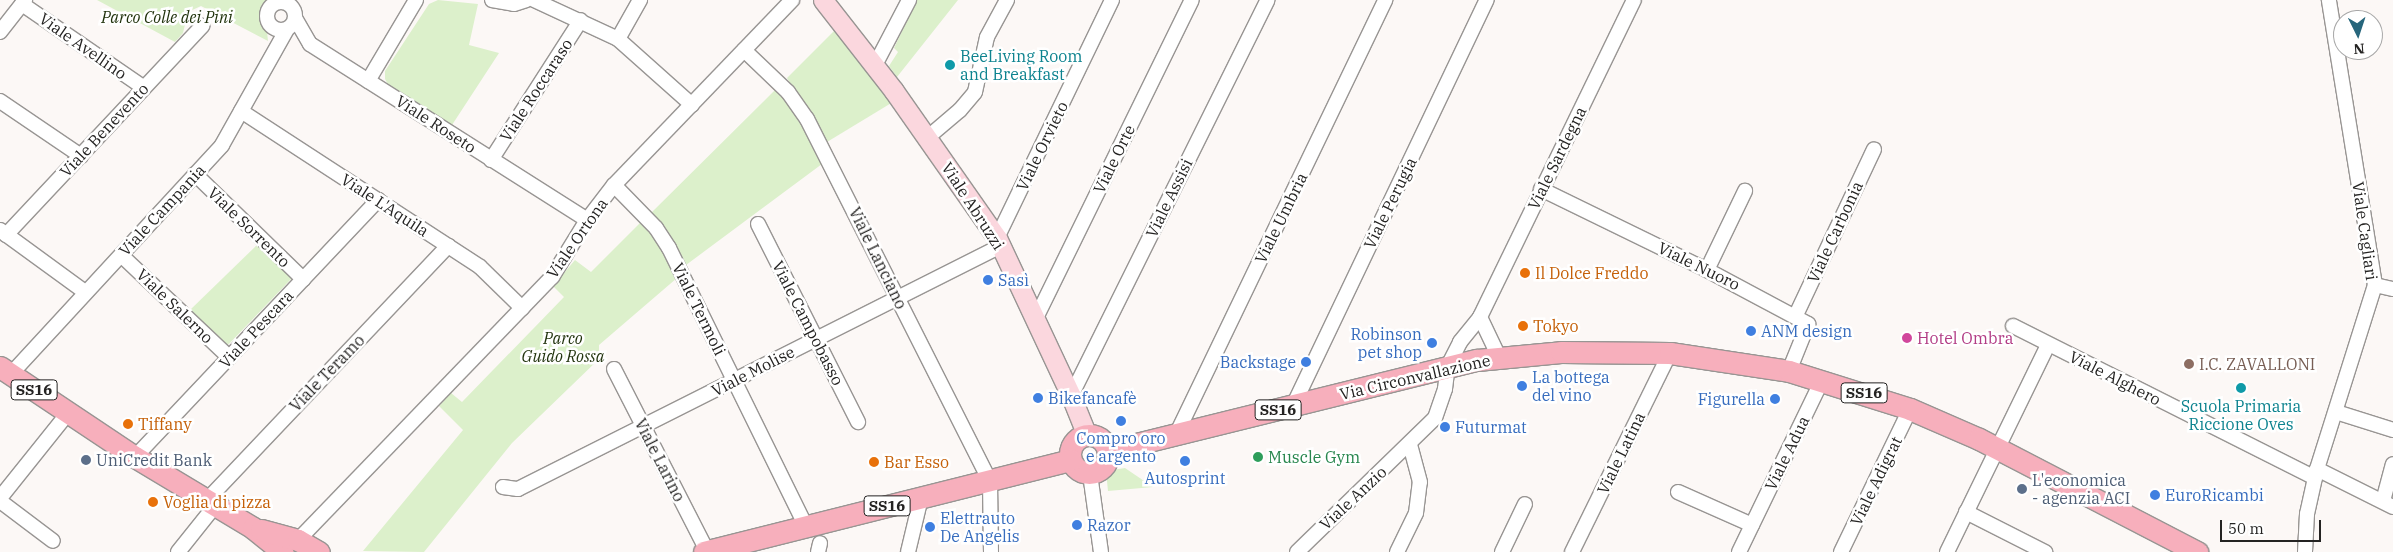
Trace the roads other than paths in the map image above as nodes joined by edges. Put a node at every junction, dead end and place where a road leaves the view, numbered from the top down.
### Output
1 (416, 0) edge
2 (492, 0) edge
3 (526, 0) edge
4 (534, 0) edge
5 (640, 0) edge
6 (792, 0) edge
7 (822, 0) edge
8 (909, 0) edge
9 (1007, 0) edge
10 (1112, 0) edge
11 (1192, 0) edge
12 (1268, 0) edge
13 (1385, 0) edge
14 (1488, 0) edge
15 (1634, 0) edge
16 (2329, 0) edge
17 (277, 1) edge
18 (23, 2) edge
19 (294, 14) edge
20 (581, 20) junction
21 (202, 26) dead end
22 (271, 26) junction
23 (0, 32) edge
24 (618, 39) junction
25 (744, 50) junction
26 (272, 53) junction
27 (874, 67) junction
28 (368, 81) junction
29 (144, 88) junction
30 (0, 101) edge
31 (692, 104) junction
32 (241, 111) junction
33 (927, 138) junction
34 (1874, 149) dead end
35 (81, 156) junction
36 (492, 160) junction
37 (196, 174) junction
38 (614, 185) junction
39 (1542, 189) junction
40 (1745, 192) dead end
41 (378, 200) junction
42 (586, 220) junction
43 (758, 224) dead end
44 (3, 233) edge
45 (999, 242) junction
46 (448, 246) junction
47 (121, 255) junction
48 (1707, 270) junction
49 (303, 279) junction
50 (2375, 285) junction
51 (2393, 289) edge
52 (85, 292) junction
53 (898, 298) junction
54 (522, 308) junction
55 (1796, 315) junction
56 (1480, 317) junction
57 (1036, 318) junction
58 (2013, 326) dead end
59 (816, 339) junction
60 (2048, 345) junction
61 (1670, 353) junction
62 (1499, 357) junction
63 (229, 358) junction
64 (1448, 366) junction
65 (614, 369) dead end
66 (6, 371) edge
67 (1789, 372) junction
68 (734, 380) junction
69 (1822, 380) junction
70 (1071, 396) junction
71 (1293, 406) junction
72 (1910, 409) junction
73 (2336, 412) junction
74 (68, 413) junction
75 (858, 422) dead end
76 (643, 426) junction
77 (2393, 430) edge
78 (1176, 435) junction
79 (1083, 436) junction
80 (1410, 445) junction
81 (1997, 449) junction
82 (1108, 451) junction
83 (135, 457) junction
84 (1070, 460) junction
85 (2393, 464) edge
86 (1090, 474) junction
87 (2316, 474) junction
88 (990, 481) junction
89 (503, 487) dead end
90 (1678, 492) dead end
91 (921, 498) junction
92 (0, 500) edge
93 (210, 504) junction
94 (1525, 504) dead end
95 (2388, 504) edge
96 (1966, 512) junction
97 (2307, 514) junction
98 (1752, 526) junction
99 (806, 527) junction
100 (53, 541) dead end
101 (291, 546) edge
102 (178, 552) edge
103 (319, 552) edge
104 (705, 552) edge
105 (908, 552) edge
106 (991, 552) edge
107 (1101, 552) edge
108 (1297, 552) edge
109 (1397, 552) edge
110 (1502, 552) edge
111 (1572, 552) edge
112 (1739, 552) edge
113 (1841, 552) edge
114 (1947, 552) edge
115 (2045, 552) edge
116 (2197, 552) edge
117 (2305, 552) edge
118 (2316, 552) edge

1 - 28 street
2 - 3 street
4 - 20 street
5 - 24 street
6 - 25 street, Viale Ortona
7 - 27 street, Viale Abruzzi
8 - 27 street
9 - 33 street
10 - 45 street, Viale Orvieto
11 - 57 street, Viale Orte
12 - 70 street, Viale Assisi
13 - 78 street, Viale Umbria
14 - 71 street, Viale Perugia
15 - 39 street, Viale Sardegna
16 - 50 street, Viale Cagliari
17 - 19 street
17 - 22 street
18 - 23 street, Viale Avellino
18 - 29 street, Viale Avellino
19 - 22 street
19 - 26 street, Viale Campania
19 - 28 street, Viale Roseto
20 - 24 street
20 - 36 street, Viale Roccaraso
21 - 29 street, Viale Benevento
22 - 26 street
24 - 31 street
25 - 31 street, Viale Ortona
25 - 53 street, Viale Lanciano
26 - 32 street, Viale Campania
27 - 33 street, Viale Abruzzi
28 - 36 street, Viale Roseto
29 - 35 street, Viale Benevento
30 - 35 street
31 - 38 street, Viale Ortona
32 - 37 street, Viale Campania
32 - 41 street, Viale L'Aquila
33 - 45 street, Viale Abruzzi
34 - 55 street, Viale Carbonia
35 - 44 street, Viale Benevento
36 - 42 street, Viale Roseto
37 - 47 street, Viale Campania
37 - 49 street, Viale Sorrento
38 - 42 street, Viale Ortona
38 - 68 street, Viale Termoli
39 - 48 street, Viale Nuoro
39 - 56 street, Viale Sardegna
40 - 48 street
41 - 46 street, Viale L'Aquila
41 - 49 street, Viale Pescara
42 - 54 street, Viale Ortona
43 - 59 street, Viale Campobasso
44 - 52 street
45 - 53 street, Viale Molise
45 - 57 street, Viale Abruzzi
46 - 54 street, Viale L'Aquila
46 - 93 street, Viale Teramo
47 - 52 street, Viale Campania
47 - 63 street, Viale Salerno
48 - 55 street, Viale Nuoro
49 - 63 street, Viale Pescara
50 - 51 street
50 - 73 street, Viale Cagliari
52 - 66 street, Viale Campania
53 - 59 street, Viale Molise
53 - 88 street, Viale Lanciano
54 - 101 street, Viale Ortona
55 - 67 street
56 - 62 street
56 - 64 street, Viale Sardegna
57 - 70 street, Viale Abruzzi
58 - 60 street, Viale Alghero
59 - 68 street, Viale Molise
59 - 75 street, Viale Campobasso
60 - 81 street, Viale Alghero
60 - 87 street, Viale Alghero
61 - 62 main road, Via Circonvallazione / SS16
61 - 67 main road, Via Circonvallazione / SS16
61 - 111 street, Viale Latina
62 - 64 main road, Via Circonvallazione / SS16
63 - 83 street, Viale Pescara
64 - 71 main road, Via Circonvallazione / SS16
64 - 80 street, Viale Anzio
65 - 76 street, Viale Larino
66 - 74 main road, SS16
67 - 69 main road, Via Circonvallazione / SS16
68 - 76 street, Viale Molise
68 - 99 street, Viale Termoli
69 - 72 main road, Via Circonvallazione / SS16
69 - 98 street, Viale Adua
70 - 79 street, Viale Abruzzi
71 - 78 main road, Via Circonvallazione / SS16
72 - 81 main road, Via Circonvallazione / SS16
72 - 113 street, Viale Adigrat
73 - 77 street
73 - 87 street, Viale Cagliari
74 - 83 main road, SS16
74 - 92 street
76 - 89 street, Viale Molise
76 - 104 street, Viale Larino
78 - 82 main road, Via Circonvallazione / SS16
79 - 82 main road
79 - 84 main road
80 - 108 street, Viale Anzio
80 - 109 street
81 - 96 street, Viale Alghero
81 - 116 main road, Via Circonvallazione / SS16
82 - 86 main road
83 - 93 main road, SS16
84 - 86 main road
84 - 88 main road, SS16
85 - 95 street
86 - 107 street
87 - 95 street, Viale Alghero
87 - 97 street, Viale Cagliari
88 - 91 main road, SS16
88 - 106 street
90 - 98 street
91 - 99 main road, SS16
91 - 105 street
92 - 100 street
93 - 101 main road, SS16
93 - 102 street, Viale Teramo
94 - 110 street
96 - 114 street, Viale Alghero
96 - 115 street
97 - 117 street, Viale Cagliari
97 - 118 street, Viale Cagliari
98 - 112 street, Viale Adua
99 - 104 main road, SS16
101 - 103 main road, SS16

